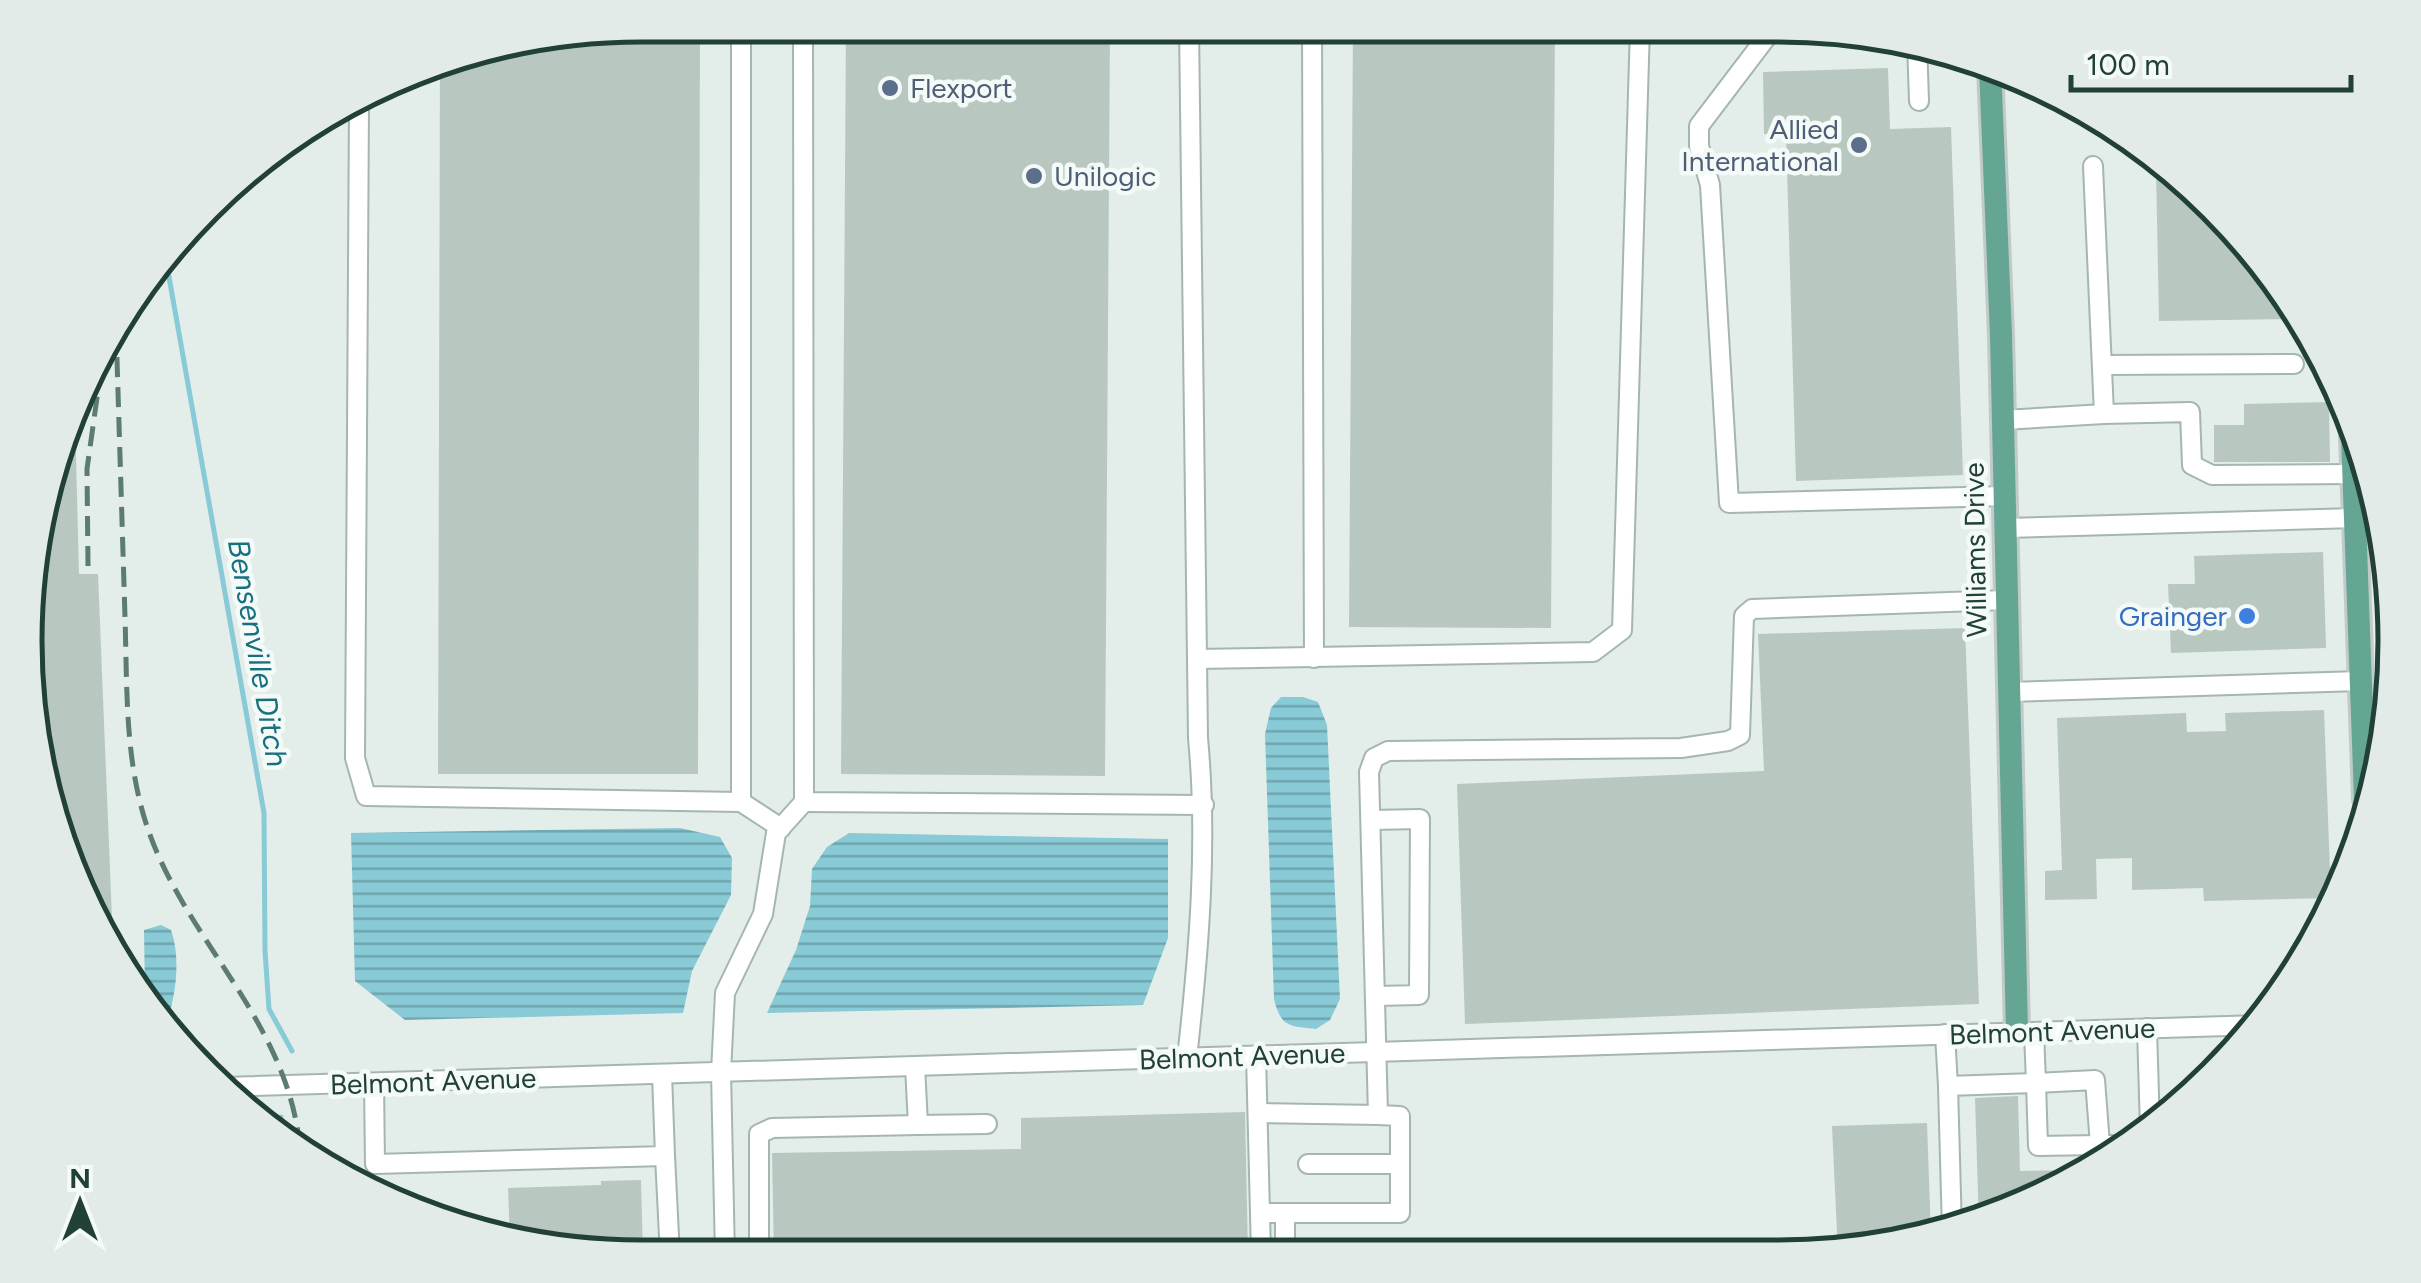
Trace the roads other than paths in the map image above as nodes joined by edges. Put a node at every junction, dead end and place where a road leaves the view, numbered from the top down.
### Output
1 (741, 42) edge
2 (803, 42) edge
3 (1189, 42) edge
4 (1312, 42) edge
5 (1640, 42) edge
6 (1763, 42) edge
7 (1918, 59) edge
8 (1991, 81) edge
9 (1919, 100) dead end
10 (359, 114) edge
11 (2093, 166) dead end
12 (2294, 364) dead end
13 (2102, 365) junction
14 (2104, 414) junction
15 (2003, 420) junction
16 (2354, 474) joint
17 (2004, 496) junction
18 (2355, 518) junction
19 (2005, 528) junction
20 (2006, 600) junction
21 (1314, 658) junction
22 (1198, 659) junction
23 (2361, 681) junction
24 (2009, 692) junction
25 (2364, 771) edge
26 (741, 802) junction
27 (804, 802) junction
28 (1204, 806) junction
29 (1371, 820) junction
30 (780, 828) junction
31 (1377, 996) junction
32 (2239, 1026) edge
33 (2147, 1028) junction
34 (2026, 1032) junction
35 (1945, 1034) junction
36 (1379, 1052) junction
37 (1256, 1056) junction
38 (1188, 1058) junction
39 (915, 1066) junction
40 (721, 1072) junction
41 (662, 1074) junction
42 (374, 1082) junction
43 (2036, 1083) junction
44 (241, 1086) edge
45 (1948, 1086) junction
46 (2149, 1112) edge
47 (1258, 1114) junction
48 (1378, 1115) junction
49 (988, 1124) dead end
50 (918, 1125) junction
51 (2100, 1145) junction
52 (2104, 1145) edge
53 (665, 1156) junction
54 (1308, 1164) dead end
55 (1400, 1164) junction
56 (1260, 1213) junction
57 (1285, 1213) junction
58 (1952, 1215) edge
59 (724, 1216) junction
60 (758, 1216) junction
61 (669, 1240) edge
62 (725, 1240) edge
63 (759, 1240) edge
64 (1261, 1240) edge
65 (1285, 1240) edge

1 - 26 street
2 - 27 street
3 - 22 street
4 - 21 street
5 - 21 street
6 - 17 street
7 - 9 street
8 - 15 main road, Williams Drive
10 - 26 street
11 - 13 street
12 - 13 street
13 - 14 street
14 - 15 street
14 - 16 street
15 - 17 main road, Williams Drive
16 - 18 main road
17 - 19 main road, Williams Drive
18 - 19 street
18 - 23 main road
19 - 20 main road, Williams Drive
20 - 24 main road, Williams Drive
20 - 29 street
21 - 22 street
22 - 28 street
23 - 24 street
23 - 25 main road
24 - 34 main road, Williams Drive
26 - 30 street
27 - 28 street
27 - 30 street
28 - 38 street
29 - 31 street
29 - 31 street
30 - 40 street
31 - 36 street
32 - 33 street, Belmont Avenue
33 - 34 street, Belmont Avenue
33 - 46 street
34 - 35 street, Belmont Avenue
34 - 43 street
35 - 36 street, Belmont Avenue
35 - 45 street
36 - 37 street, Belmont Avenue
36 - 48 street
37 - 38 street, Belmont Avenue
37 - 47 street
38 - 39 street, Belmont Avenue
39 - 40 street, Belmont Avenue
39 - 50 street
40 - 41 street, Belmont Avenue
40 - 59 street
41 - 42 street, Belmont Avenue
41 - 53 street
42 - 44 street, Belmont Avenue
42 - 53 street
43 - 45 street
43 - 51 street
43 - 51 street
45 - 58 street
47 - 48 street
47 - 56 street
48 - 55 street
49 - 50 street
50 - 60 street
51 - 52 street
53 - 61 street
54 - 55 street
55 - 57 street
56 - 57 street
56 - 64 street
57 - 65 street
59 - 60 street
59 - 62 street
60 - 63 street

